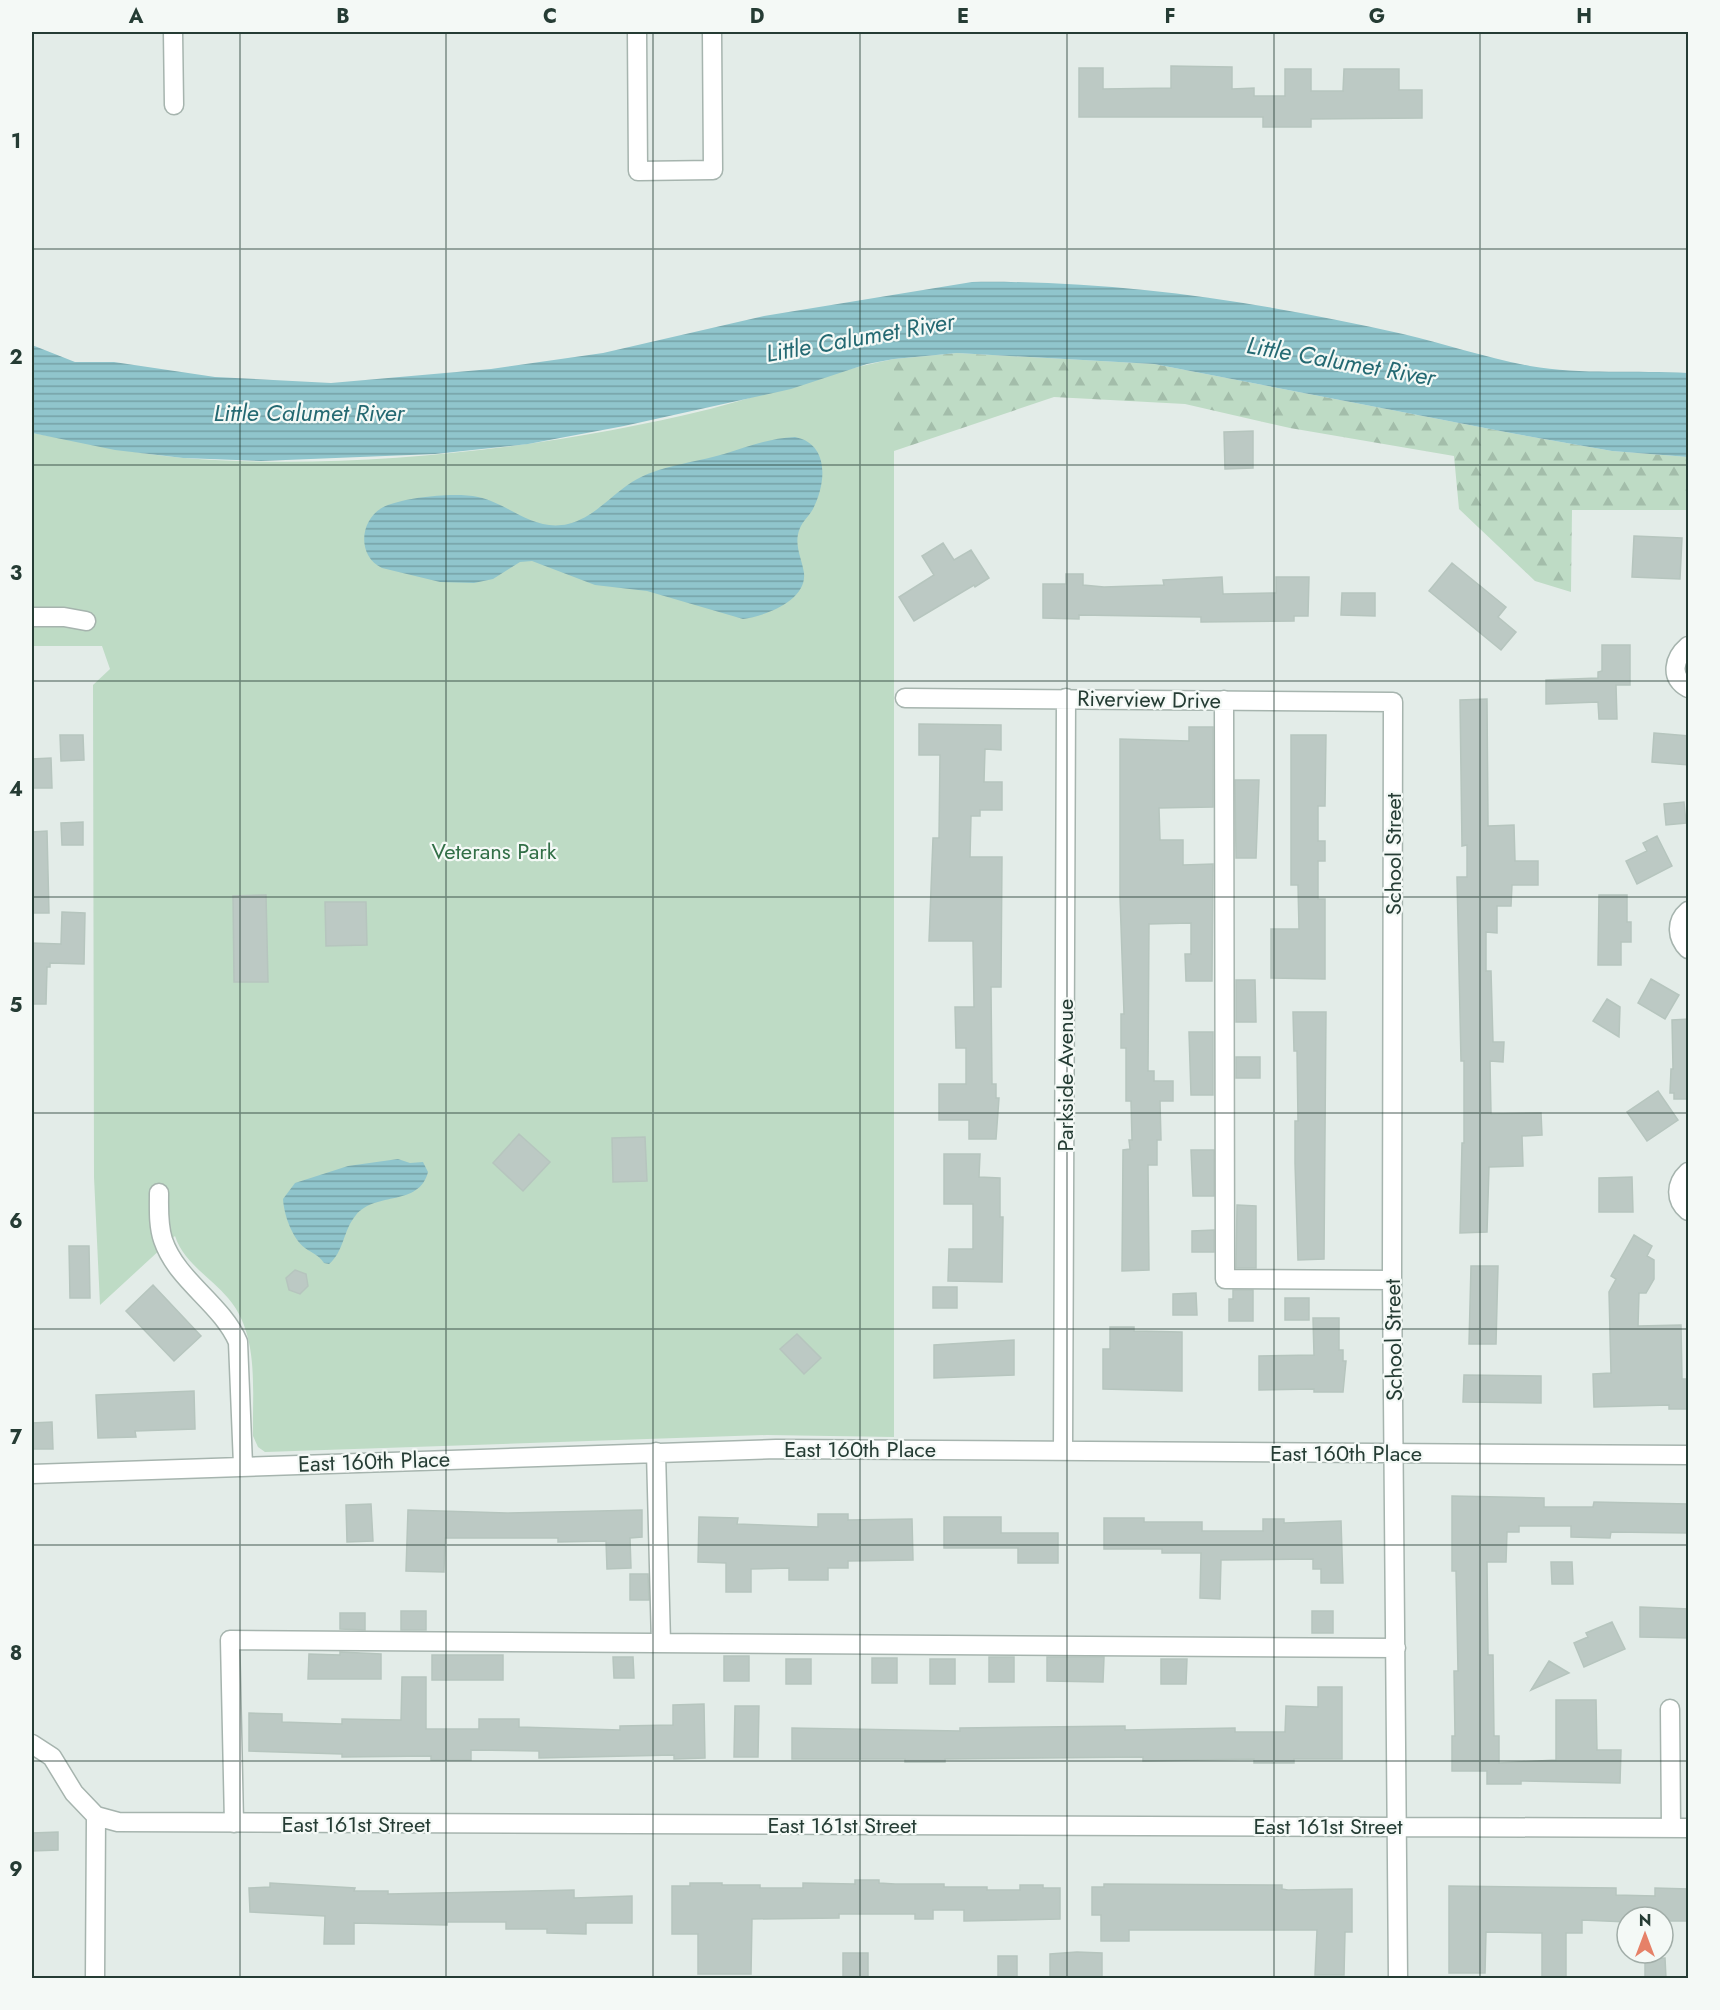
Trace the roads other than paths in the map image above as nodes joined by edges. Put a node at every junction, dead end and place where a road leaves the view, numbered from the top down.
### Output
1 (173, 32) edge
2 (638, 32) edge
3 (711, 32) edge
4 (174, 105) dead end
5 (32, 617) edge
6 (86, 621) dead end
7 (1689, 646) edge
8 (1689, 688) edge
9 (905, 698) dead end
10 (1066, 698) junction
11 (1224, 700) junction
12 (1393, 702) joint
13 (1689, 911) edge
14 (1689, 949) edge
15 (1689, 1172) edge
16 (159, 1193) dead end
17 (1689, 1212) edge
18 (1392, 1280) junction
19 (1063, 1451) junction
20 (656, 1452) junction
21 (1395, 1453) junction
22 (1689, 1455) edge
23 (243, 1465) junction
24 (32, 1474) edge
25 (661, 1643) junction
26 (1396, 1648) junction
27 (1670, 1708) dead end
28 (32, 1744) edge
29 (96, 1816) junction
30 (234, 1823) junction
31 (1397, 1826) junction
32 (1680, 1828) edge
33 (95, 1978) edge
34 (1398, 1978) edge

1 - 4 street
2 - 3 street
5 - 6 street
7 - 8 street
9 - 10 street, Riverview Drive
10 - 11 street, Riverview Drive
10 - 19 street, Parkside Avenue
11 - 12 street, Riverview Drive
11 - 18 street
12 - 18 street, School Street
13 - 14 street
15 - 17 street
16 - 23 street
18 - 21 street, School Street
19 - 20 street, East 160th Place
19 - 21 street, East 160th Place
20 - 23 street, East 160th Place
20 - 25 street
21 - 22 street, East 160th Place
21 - 26 street, School Street
23 - 24 street, East 160th Place
25 - 26 street
25 - 30 street
26 - 31 street, School Street
27 - 32 street
28 - 29 street
29 - 30 street, East 161st Street
29 - 33 street
30 - 31 street, East 161st Street
31 - 32 street, East 161st Street
31 - 34 street, School Street

